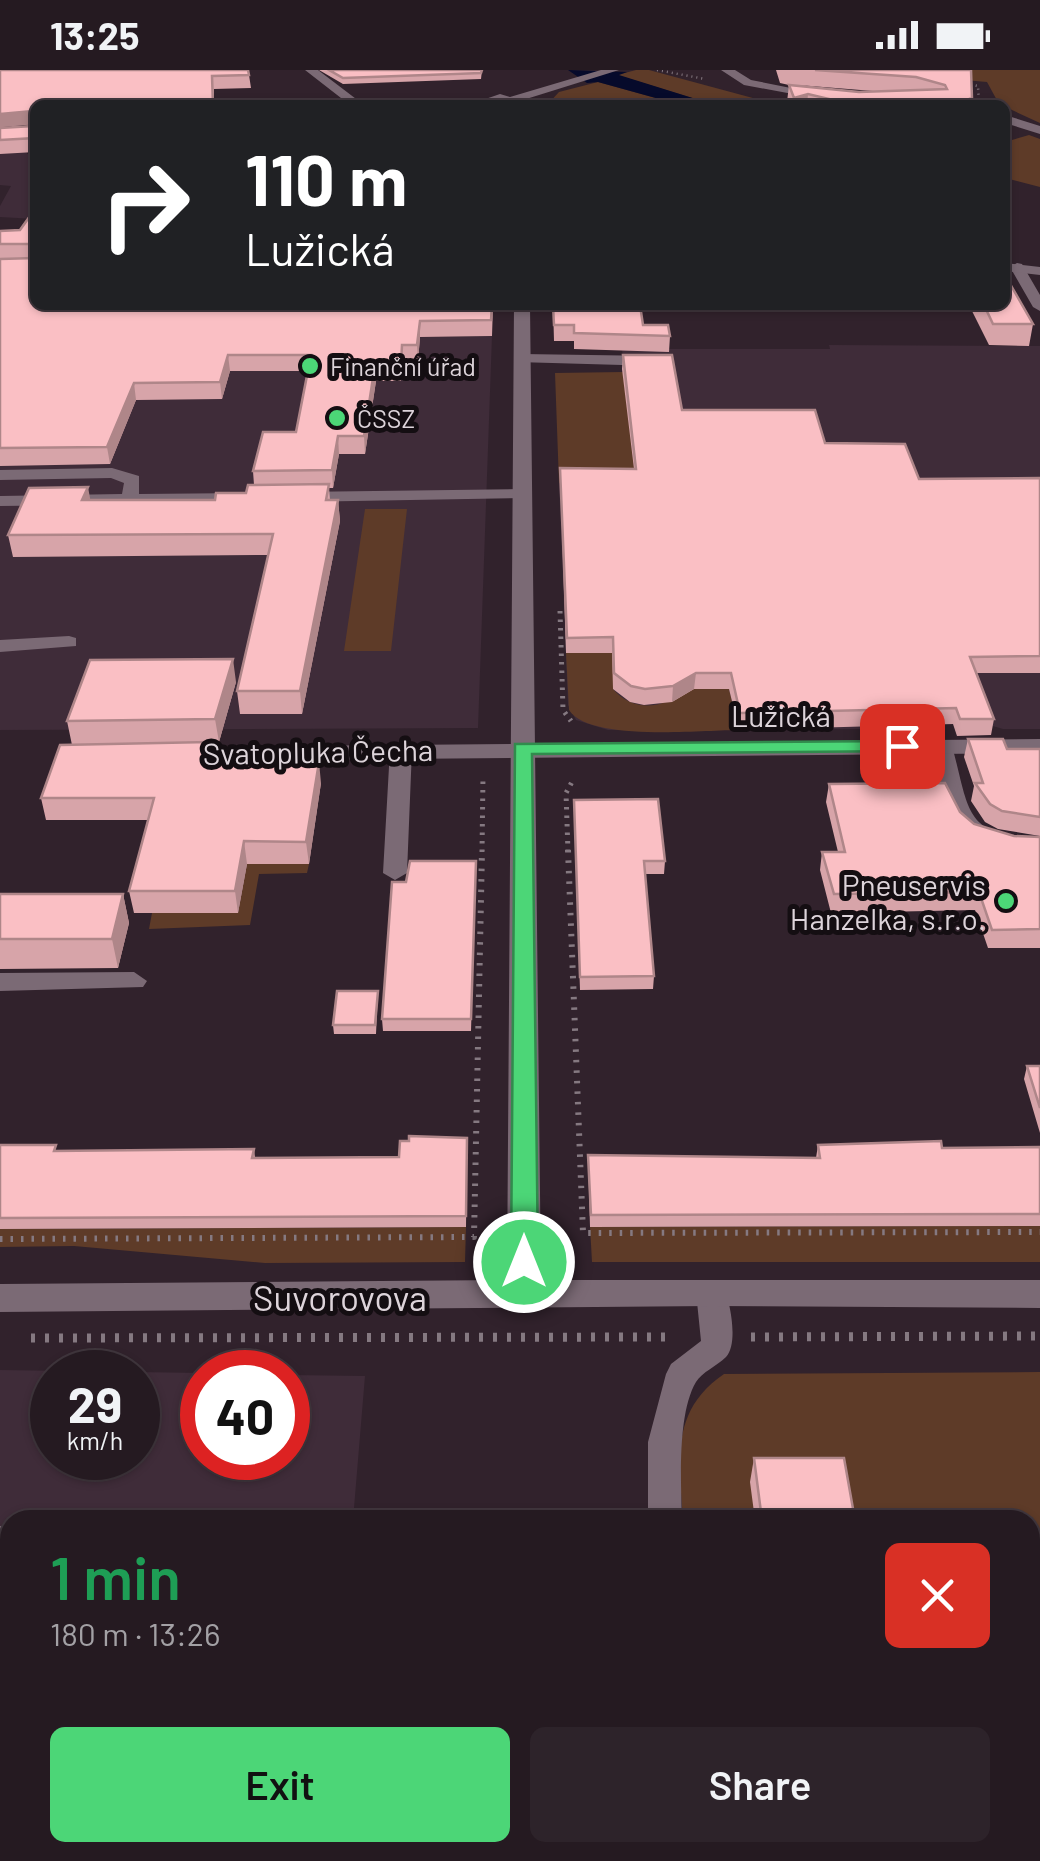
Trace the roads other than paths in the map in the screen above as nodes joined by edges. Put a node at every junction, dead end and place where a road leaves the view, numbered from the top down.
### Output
1 (311, 70) edge
2 (613, 70) edge
3 (727, 70) edge
4 (843, 97) edge
5 (515, 99) joint
6 (351, 100) edge
7 (488, 100) edge
8 (1010, 121) edge
9 (1040, 130) edge
10 (1011, 267) edge
11 (1040, 271) edge
12 (1040, 307) edge
13 (522, 310) edge
14 (522, 360) junction
15 (670, 361) edge
16 (0, 475) edge
17 (522, 494) junction
18 (130, 500) junction
19 (0, 501) edge
20 (69, 642) dead end
21 (0, 646) edge
22 (941, 746) junction
23 (1040, 746) edge
24 (522, 748) junction
25 (401, 749) junction
26 (150, 754) edge
27 (1040, 846) edge
28 (394, 873) dead end
29 (134, 981) dead end
30 (0, 982) edge
31 (710, 1292) junction
32 (1040, 1294) edge
33 (524, 1296) junction
34 (0, 1298) edge
35 (665, 1510) edge

1 - 6 street
2 - 5 street
3 - 4 street
5 - 7 street
8 - 9 street
10 - 11 street
10 - 12 lane
13 - 14 street
14 - 15 lane
14 - 17 street
16 - 18 lane
17 - 18 lane
17 - 24 street
18 - 19 lane
20 - 21 lane
22 - 23 street, Lužická
22 - 24 street, Lužická
22 - 27 lane
24 - 25 street, Svatopluka Čecha
24 - 33 street
25 - 26 street, Svatopluka Čecha
25 - 28 lane
29 - 30 lane
31 - 32 street, Suvorovova
31 - 33 street, Suvorovova
31 - 35 lane
33 - 34 street, Suvorovova

